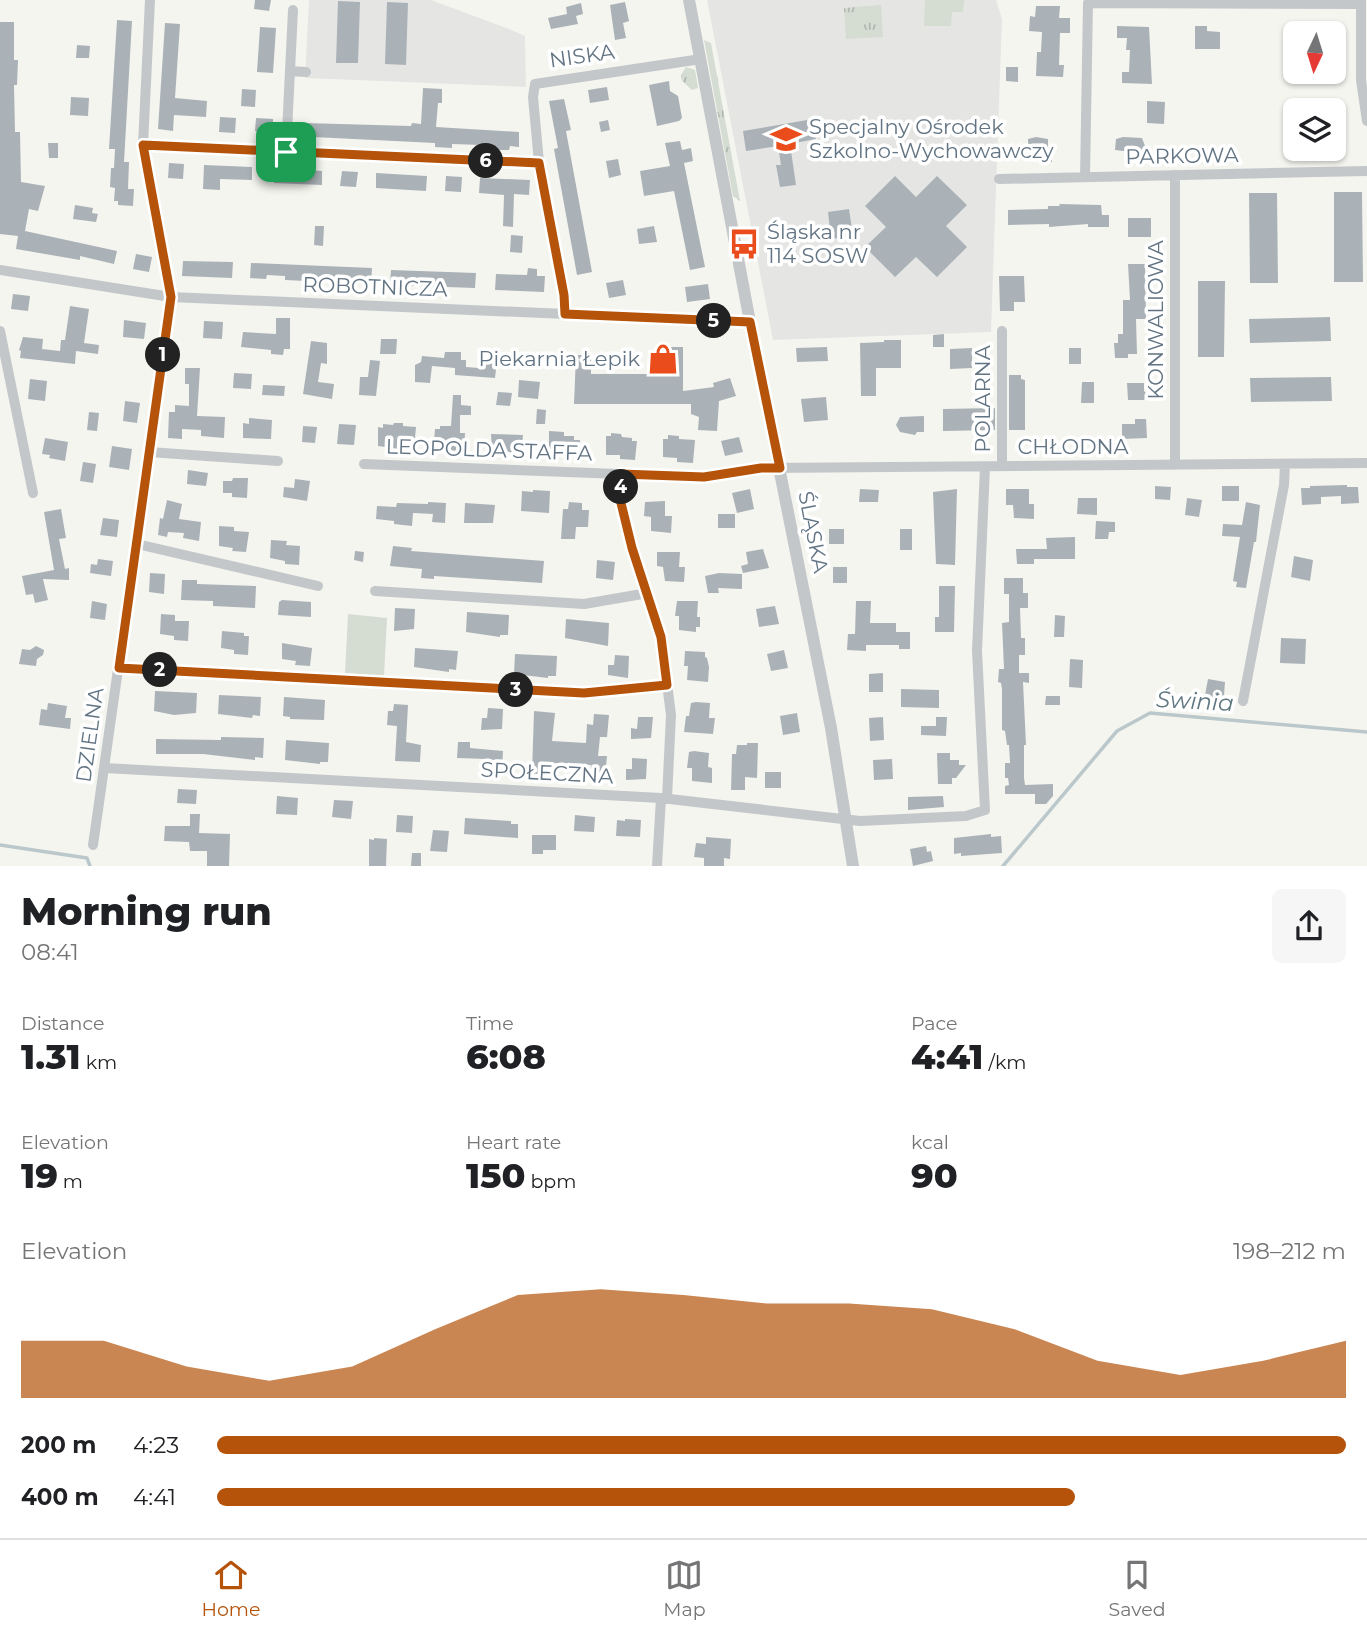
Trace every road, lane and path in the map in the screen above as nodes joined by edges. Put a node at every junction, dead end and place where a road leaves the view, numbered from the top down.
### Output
1 (150, 0) edge
2 (689, 0) edge
3 (1361, 2) edge
4 (293, 10) dead end
5 (701, 59) junction
6 (290, 71) junction
7 (306, 72) dead end
8 (1367, 121) edge
9 (143, 145) junction
10 (286, 152) junction
11 (539, 163) junction
12 (1367, 171) edge
13 (1175, 175) junction
14 (1085, 177) junction
15 (999, 179) dead end
16 (0, 270) edge
17 (171, 297) junction
18 (565, 314) junction
19 (750, 322) junction
20 (0, 331) edge
21 (1002, 331) dead end
22 (149, 452) junction
23 (278, 461) dead end
24 (1367, 463) edge
25 (364, 464) dead end
26 (1284, 464) junction
27 (1175, 465) junction
28 (1002, 466) junction
29 (985, 467) junction
30 (780, 468) junction
31 (621, 474) junction
32 (33, 493) dead end
33 (137, 544) junction
34 (318, 586) dead end
35 (374, 591) dead end
36 (648, 593) junction
37 (119, 668) junction
38 (667, 685) junction
39 (1243, 701) dead end
40 (104, 768) junction
41 (664, 798) junction
42 (846, 820) junction
43 (93, 845) dead end
44 (657, 866) edge
45 (853, 866) edge

1 - 9 street, DZIELNA
2 - 5 street, ŚLĄSKA
3 - 8 street
3 - 14 street
4 - 6 street
5 - 11 street, NISKA
5 - 19 street, ŚLĄSKA
6 - 7 street
6 - 10 street
9 - 10 street
9 - 17 street, DZIELNA
10 - 11 street
11 - 18 street, NISKA
12 - 13 street, PARKOWA
13 - 14 street, PARKOWA
13 - 27 street, KONWALIOWA
14 - 15 street, PARKOWA
16 - 17 street, ROBOTNICZA
17 - 18 street, ROBOTNICZA
17 - 22 street, DZIELNA
18 - 19 street, ROBOTNICZA
19 - 30 street, ŚLĄSKA
20 - 32 street
21 - 28 street, POLARNA
22 - 23 street
22 - 33 street, DZIELNA
24 - 26 street, CHŁODNA
25 - 31 street, LEOPOLDA STAFFA
26 - 27 street, CHŁODNA
26 - 39 street
27 - 28 street, CHŁODNA
28 - 29 street, CHŁODNA
29 - 30 street, CHŁODNA
29 - 42 street, SPOŁECZNA
30 - 31 street, LEOPOLDA STAFFA
30 - 42 street, ŚLĄSKA
31 - 36 street
33 - 34 street
33 - 37 street, DZIELNA
35 - 36 street
36 - 38 street
37 - 38 street
37 - 40 street, DZIELNA
38 - 41 street
40 - 41 street, SPOŁECZNA
40 - 43 street, DZIELNA
41 - 42 street, SPOŁECZNA
41 - 44 street
42 - 45 street, ŚLĄSKA

